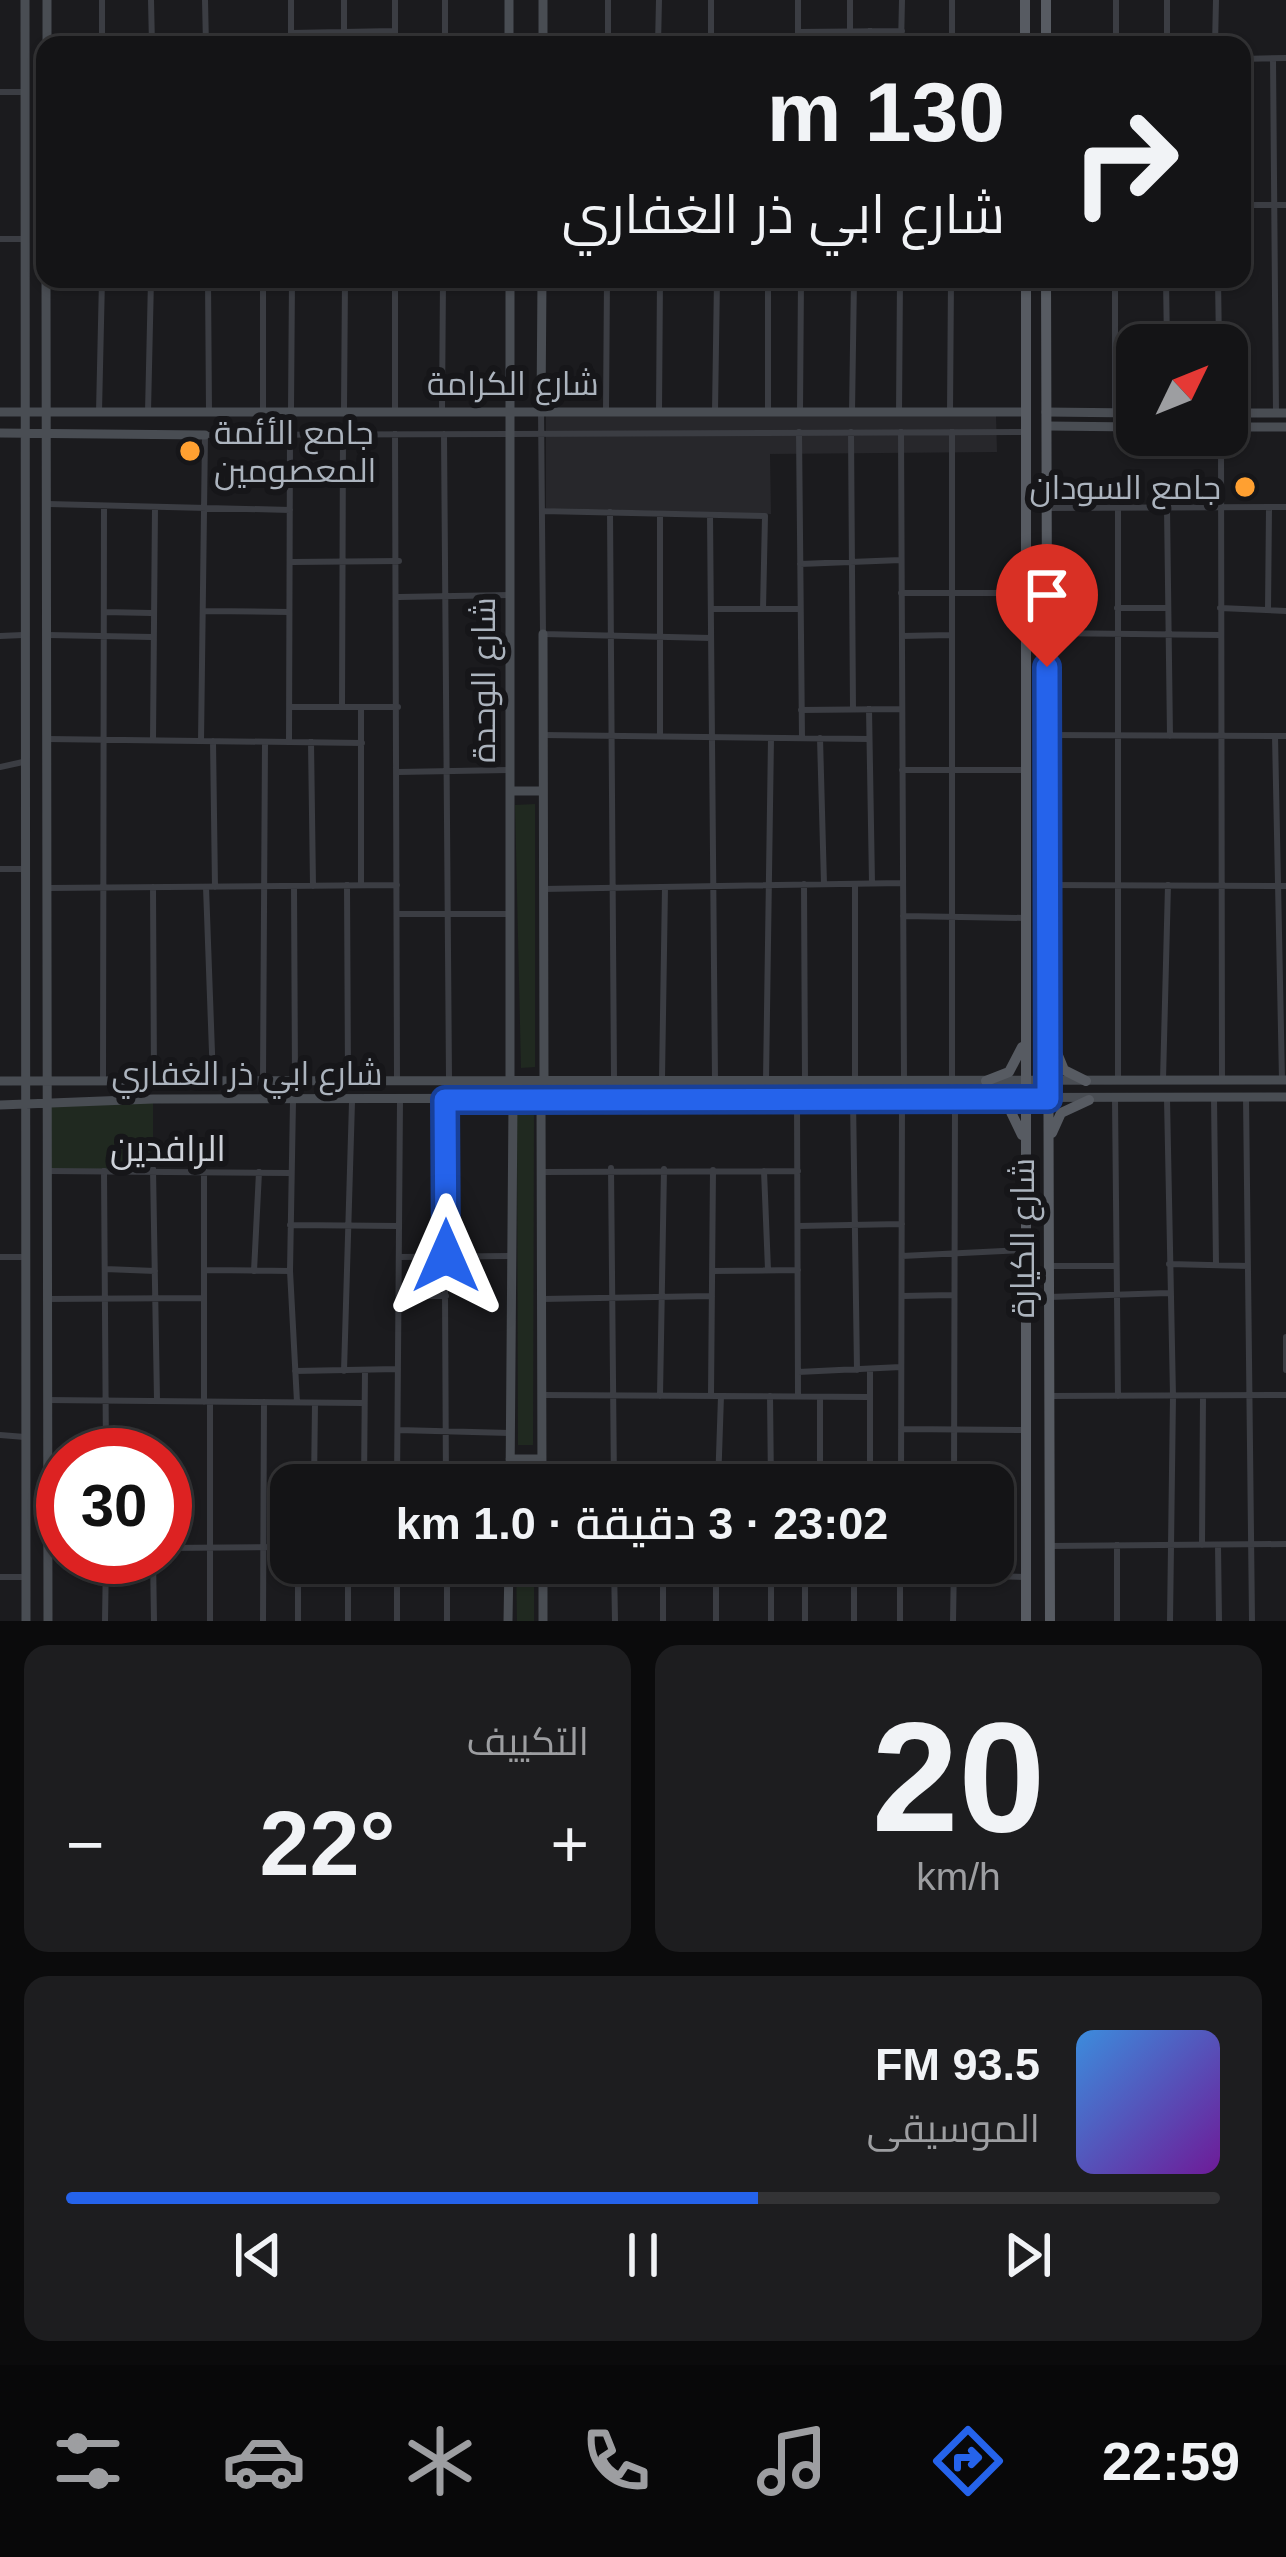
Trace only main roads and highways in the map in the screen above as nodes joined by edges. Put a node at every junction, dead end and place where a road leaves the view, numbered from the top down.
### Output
1 (1025, 0) edge
2 (1046, 0) edge
3 (1025, 36) edge
4 (1046, 36) edge
5 (1026, 288) edge
6 (1046, 288) edge
7 (1024, 785) junction
8 (1048, 785) junction
9 (1048, 1032) junction
10 (1025, 1038) junction
11 (986, 1081) road end
12 (1086, 1081) road end
13 (983, 1100) road end
14 (1089, 1100) road end
15 (1025, 1142) junction
16 (1048, 1142) junction
17 (1026, 1517) junction
18 (1050, 1519) junction
19 (1026, 1538) junction
20 (1050, 1542) junction
21 (1026, 1621) edge
22 (1050, 1621) edge

1 - 3 main road
2 - 4 main road
5 - 7 main road, شارع الكيارة
6 - 8 main road, شارع الكيارة
7 - 8 main road
7 - 10 main road, شارع الكيارة
8 - 9 main road, شارع الكيارة
9 - 12 main road
9 - 16 main road, شارع الكيارة
10 - 11 main road
10 - 15 main road, شارع الكيارة
13 - 15 main road
14 - 16 main road
15 - 17 main road, شارع الكيارة
16 - 18 main road, شارع الكيارة
17 - 18 main road
17 - 19 main road, شارع الكيارة
18 - 20 main road, شارع الكيارة
19 - 20 main road
19 - 21 main road, شارع الكيارة
20 - 22 main road, شارع الكيارة

